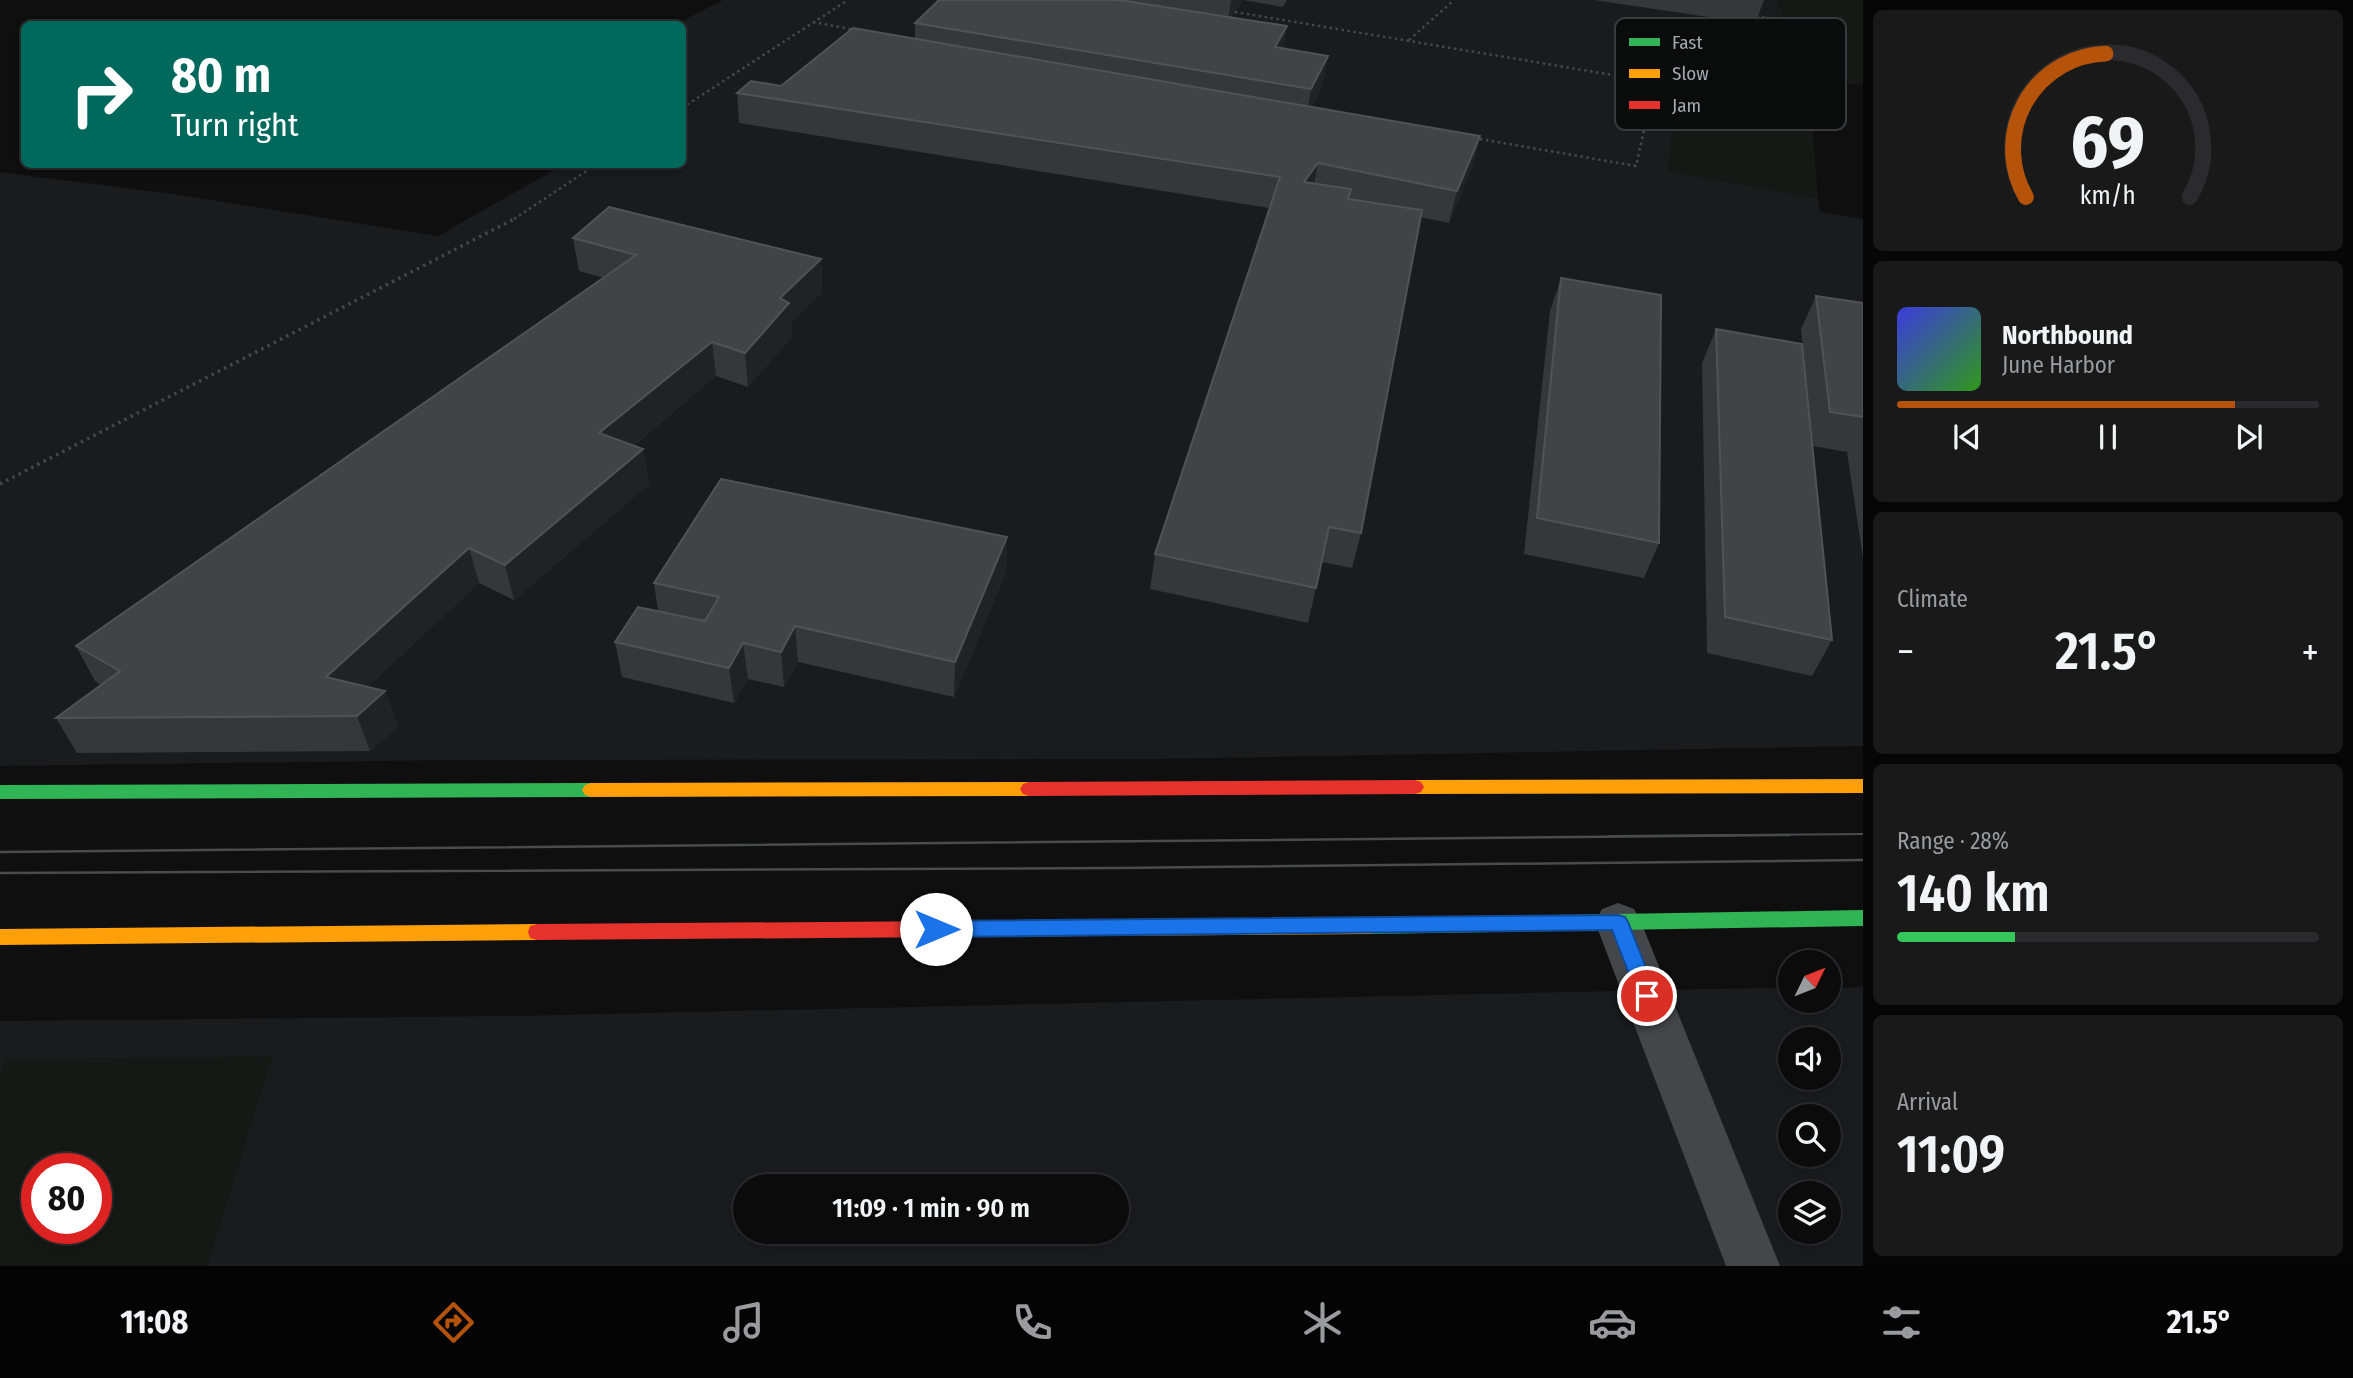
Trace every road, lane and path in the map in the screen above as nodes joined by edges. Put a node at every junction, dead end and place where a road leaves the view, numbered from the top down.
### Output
1 (848, 0) edge
2 (1454, 0) edge
3 (1217, 9) dead end
4 (1753, 16) dead end
5 (1766, 18) edge
6 (813, 22) junction
7 (854, 30) edge
8 (1409, 41) junction
9 (1615, 75) edge
10 (686, 105) edge
11 (1644, 130) edge
12 (1471, 137) edge
13 (591, 168) edge
14 (0, 484) edge
15 (1863, 786) edge
16 (0, 792) edge
17 (1863, 918) edge
18 (1618, 922) junction
19 (0, 937) edge
20 (1753, 1266) edge

1 - 6 path
2 - 8 path
3 - 8 path
4 - 5 path
6 - 7 path
6 - 10 path
8 - 9 path
11 - 12 path
13 - 14 path
15 - 16 highway
17 - 18 highway
18 - 19 highway
18 - 20 street

